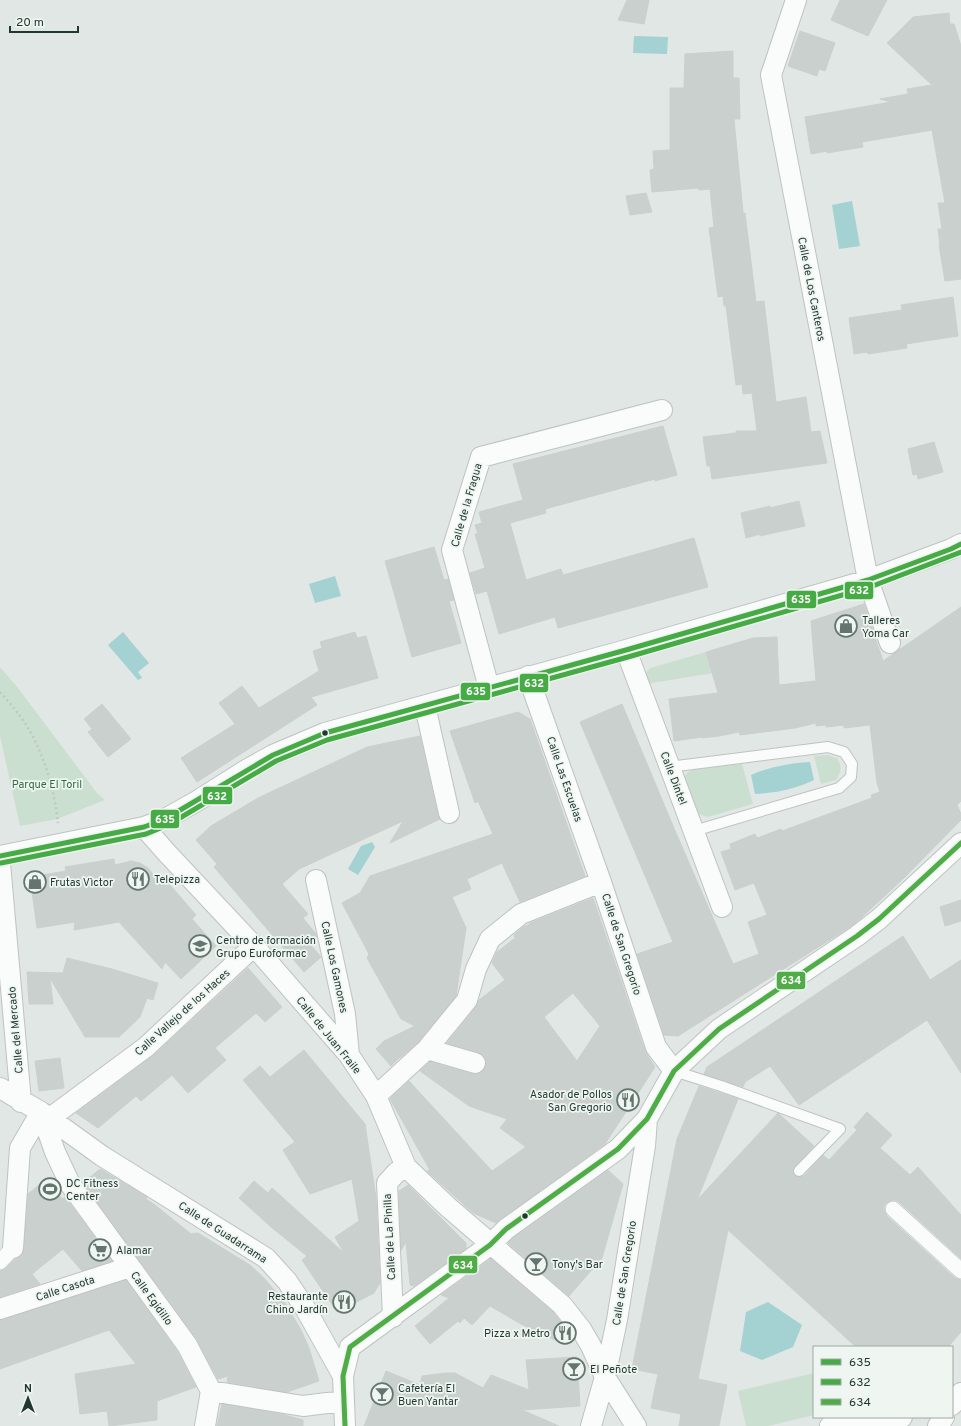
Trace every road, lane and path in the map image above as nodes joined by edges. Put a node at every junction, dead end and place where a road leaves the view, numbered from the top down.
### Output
1 (796, 0) edge
2 (662, 410) dead end
3 (961, 544) edge
4 (868, 580) junction
5 (890, 644) dead end
6 (626, 650) junction
7 (528, 676) junction
8 (489, 688) junction
9 (0, 692) edge
10 (425, 706) junction
11 (670, 767) junction
12 (449, 813) dead end
13 (144, 827) junction
14 (694, 832) junction
15 (60, 844) junction
16 (960, 846) edge
17 (0, 856) edge
18 (0, 863) edge
19 (316, 880) dead end
20 (601, 882) junction
21 (722, 907) dead end
22 (254, 946) junction
23 (427, 1049) junction
24 (349, 1055) junction
25 (475, 1063) dead end
26 (674, 1071) junction
27 (0, 1088) edge
28 (376, 1096) junction
29 (21, 1102) junction
30 (45, 1115) junction
31 (647, 1119) junction
32 (406, 1166) junction
33 (799, 1171) dead end
34 (893, 1209) dead end
35 (490, 1245) junction
36 (6, 1255) edge
37 (130, 1267) junction
38 (961, 1271) edge
39 (0, 1310) edge
40 (394, 1317) junction
41 (343, 1376) junction
42 (605, 1377) junction
43 (211, 1391) junction
44 (961, 1392) edge
45 (344, 1402) junction
46 (953, 1404) edge
47 (894, 1418) edge
48 (204, 1426) edge
49 (344, 1426) edge
50 (591, 1426) edge
51 (636, 1426) edge
52 (830, 1426) edge

1 - 4 street, Calle de Los Canteros
2 - 8 street, Calle de la Fragua
3 - 4 street
4 - 5 street
4 - 6 street
6 - 7 street
6 - 11 street, Calle Dintel
7 - 8 street
7 - 20 street, Calle Las Escuelas
8 - 10 street
9 - 15 path
10 - 12 street
10 - 13 street
11 - 14 street, Calle Dintel
11 - 14 lane
13 - 15 street
13 - 22 street, Calle de Juan Fraile
14 - 21 street, Calle Dintel
15 - 17 street
16 - 26 street, Calle de San Gregorio
18 - 29 street, Calle del Mercado
19 - 24 street, Calle Los Gamones
20 - 23 street
20 - 26 street, Calle de San Gregorio
22 - 24 street, Calle de Juan Fraile
22 - 30 street, Calle Vallejo de los Haces
23 - 25 street
23 - 28 street
24 - 28 street, Calle de Juan Fraile
26 - 31 street, Calle de San Gregorio
26 - 33 lane
27 - 29 street, Calle de Guadarrama
28 - 32 street, Calle de Juan Fraile
29 - 30 street, Calle de Guadarrama
30 - 36 street
30 - 37 street, Calle Egidillo
30 - 41 street, Calle de Guadarrama
31 - 35 street, Calle de San Gregorio
31 - 42 street, Calle de San Gregorio
32 - 35 street, Calle de Juan Fraile
32 - 40 street, Calle de La Pinilla
34 - 38 street
35 - 40 street, Calle de San Gregorio
35 - 42 street, Calle de Juan Fraile
37 - 39 street, Calle Casota
37 - 43 street, Calle Egidillo
40 - 41 street, Calle de San Gregorio
41 - 45 street, Calle de Guadarrama
42 - 50 street, Calle de San Gregorio
42 - 51 street, Calle de Juan Fraile
43 - 45 street
43 - 48 street
44 - 46 street
45 - 49 street, Calle de Guadarrama
47 - 52 street

